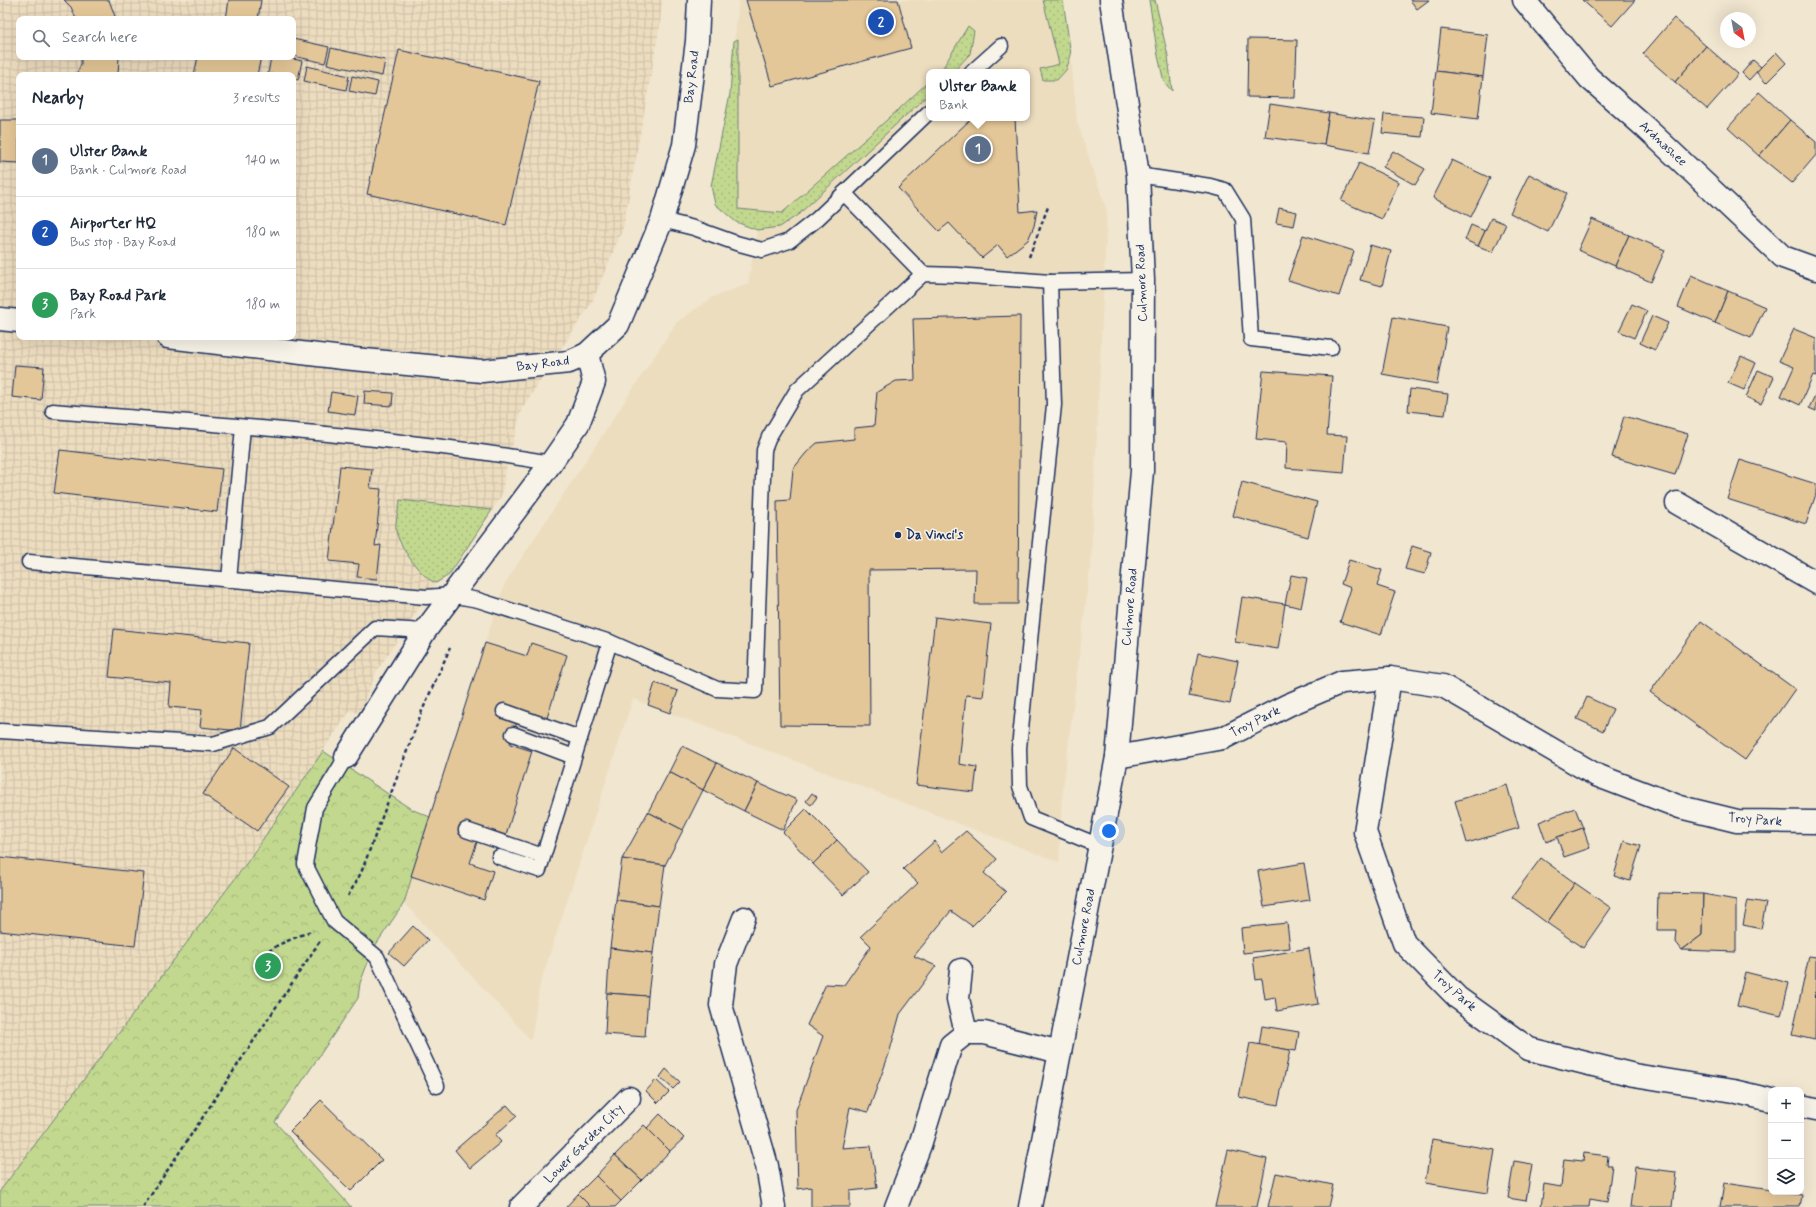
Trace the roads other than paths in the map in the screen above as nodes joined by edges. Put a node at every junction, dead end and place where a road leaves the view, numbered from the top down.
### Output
1 (699, 0) edge
2 (1111, 0) edge
3 (1524, 0) edge
4 (1001, 46) dead end
5 (975, 69) edge
6 (926, 115) edge
7 (1138, 175) junction
8 (844, 193) junction
9 (662, 220) junction
10 (1816, 269) edge
11 (923, 274) junction
12 (1143, 280) junction
13 (1050, 282) junction
14 (0, 319) edge
15 (16, 321) edge
16 (193, 340) edge
17 (1331, 348) dead end
18 (587, 354) junction
19 (53, 411) dead end
20 (243, 427) junction
21 (551, 463) junction
22 (1677, 503) dead end
23 (29, 562) dead end
24 (229, 580) junction
25 (1816, 583) edge
26 (451, 595) junction
27 (425, 631) junction
28 (610, 642) junction
29 (1390, 678) junction
30 (504, 711) dead end
31 (0, 731) edge
32 (513, 734) dead end
33 (580, 738) junction
34 (574, 756) junction
35 (1117, 756) junction
36 (346, 757) joint
37 (1816, 822) edge
38 (466, 830) dead end
39 (1100, 846) junction
40 (543, 856) junction
41 (499, 857) dead end
42 (744, 918) dead end
43 (961, 970) dead end
44 (966, 1033) junction
45 (1060, 1052) junction
46 (437, 1086) dead end
47 (629, 1098) dead end
48 (1768, 1099) edge
49 (1804, 1107) edge
50 (1816, 1109) edge
51 (521, 1207) edge
52 (774, 1207) edge
53 (896, 1207) edge
54 (1030, 1207) edge

1 - 9 main road, Bay Road
2 - 7 main road, Culmore Road
3 - 10 main road, Ardnashee
4 - 5 lane
6 - 8 lane
7 - 12 main road, Culmore Road
7 - 17 lane
8 - 9 lane
8 - 11 lane
9 - 18 main road, Bay Road
11 - 13 lane
11 - 28 lane
12 - 13 lane
12 - 35 main road, Culmore Road
13 - 39 lane
14 - 15 main road
16 - 18 main road, Bay Road
18 - 21 main road
19 - 20 lane
20 - 21 lane
20 - 24 lane
21 - 26 main road
22 - 25 main road
23 - 24 lane
24 - 26 lane
26 - 27 main road
26 - 28 lane
27 - 31 lane
27 - 36 main road
28 - 33 lane
29 - 35 main road, Troy Park
29 - 37 main road, Troy Park
29 - 48 main road, Troy Park
30 - 33 lane
32 - 34 lane
33 - 34 lane
34 - 40 lane
35 - 39 main road, Culmore Road
36 - 46 lane
38 - 40 lane
39 - 45 main road, Culmore Road
40 - 41 lane
42 - 52 main road
43 - 44 main road
44 - 45 main road
44 - 53 main road
45 - 54 main road, Culmore Road
47 - 51 main road, Lower Garden City
49 - 50 main road

